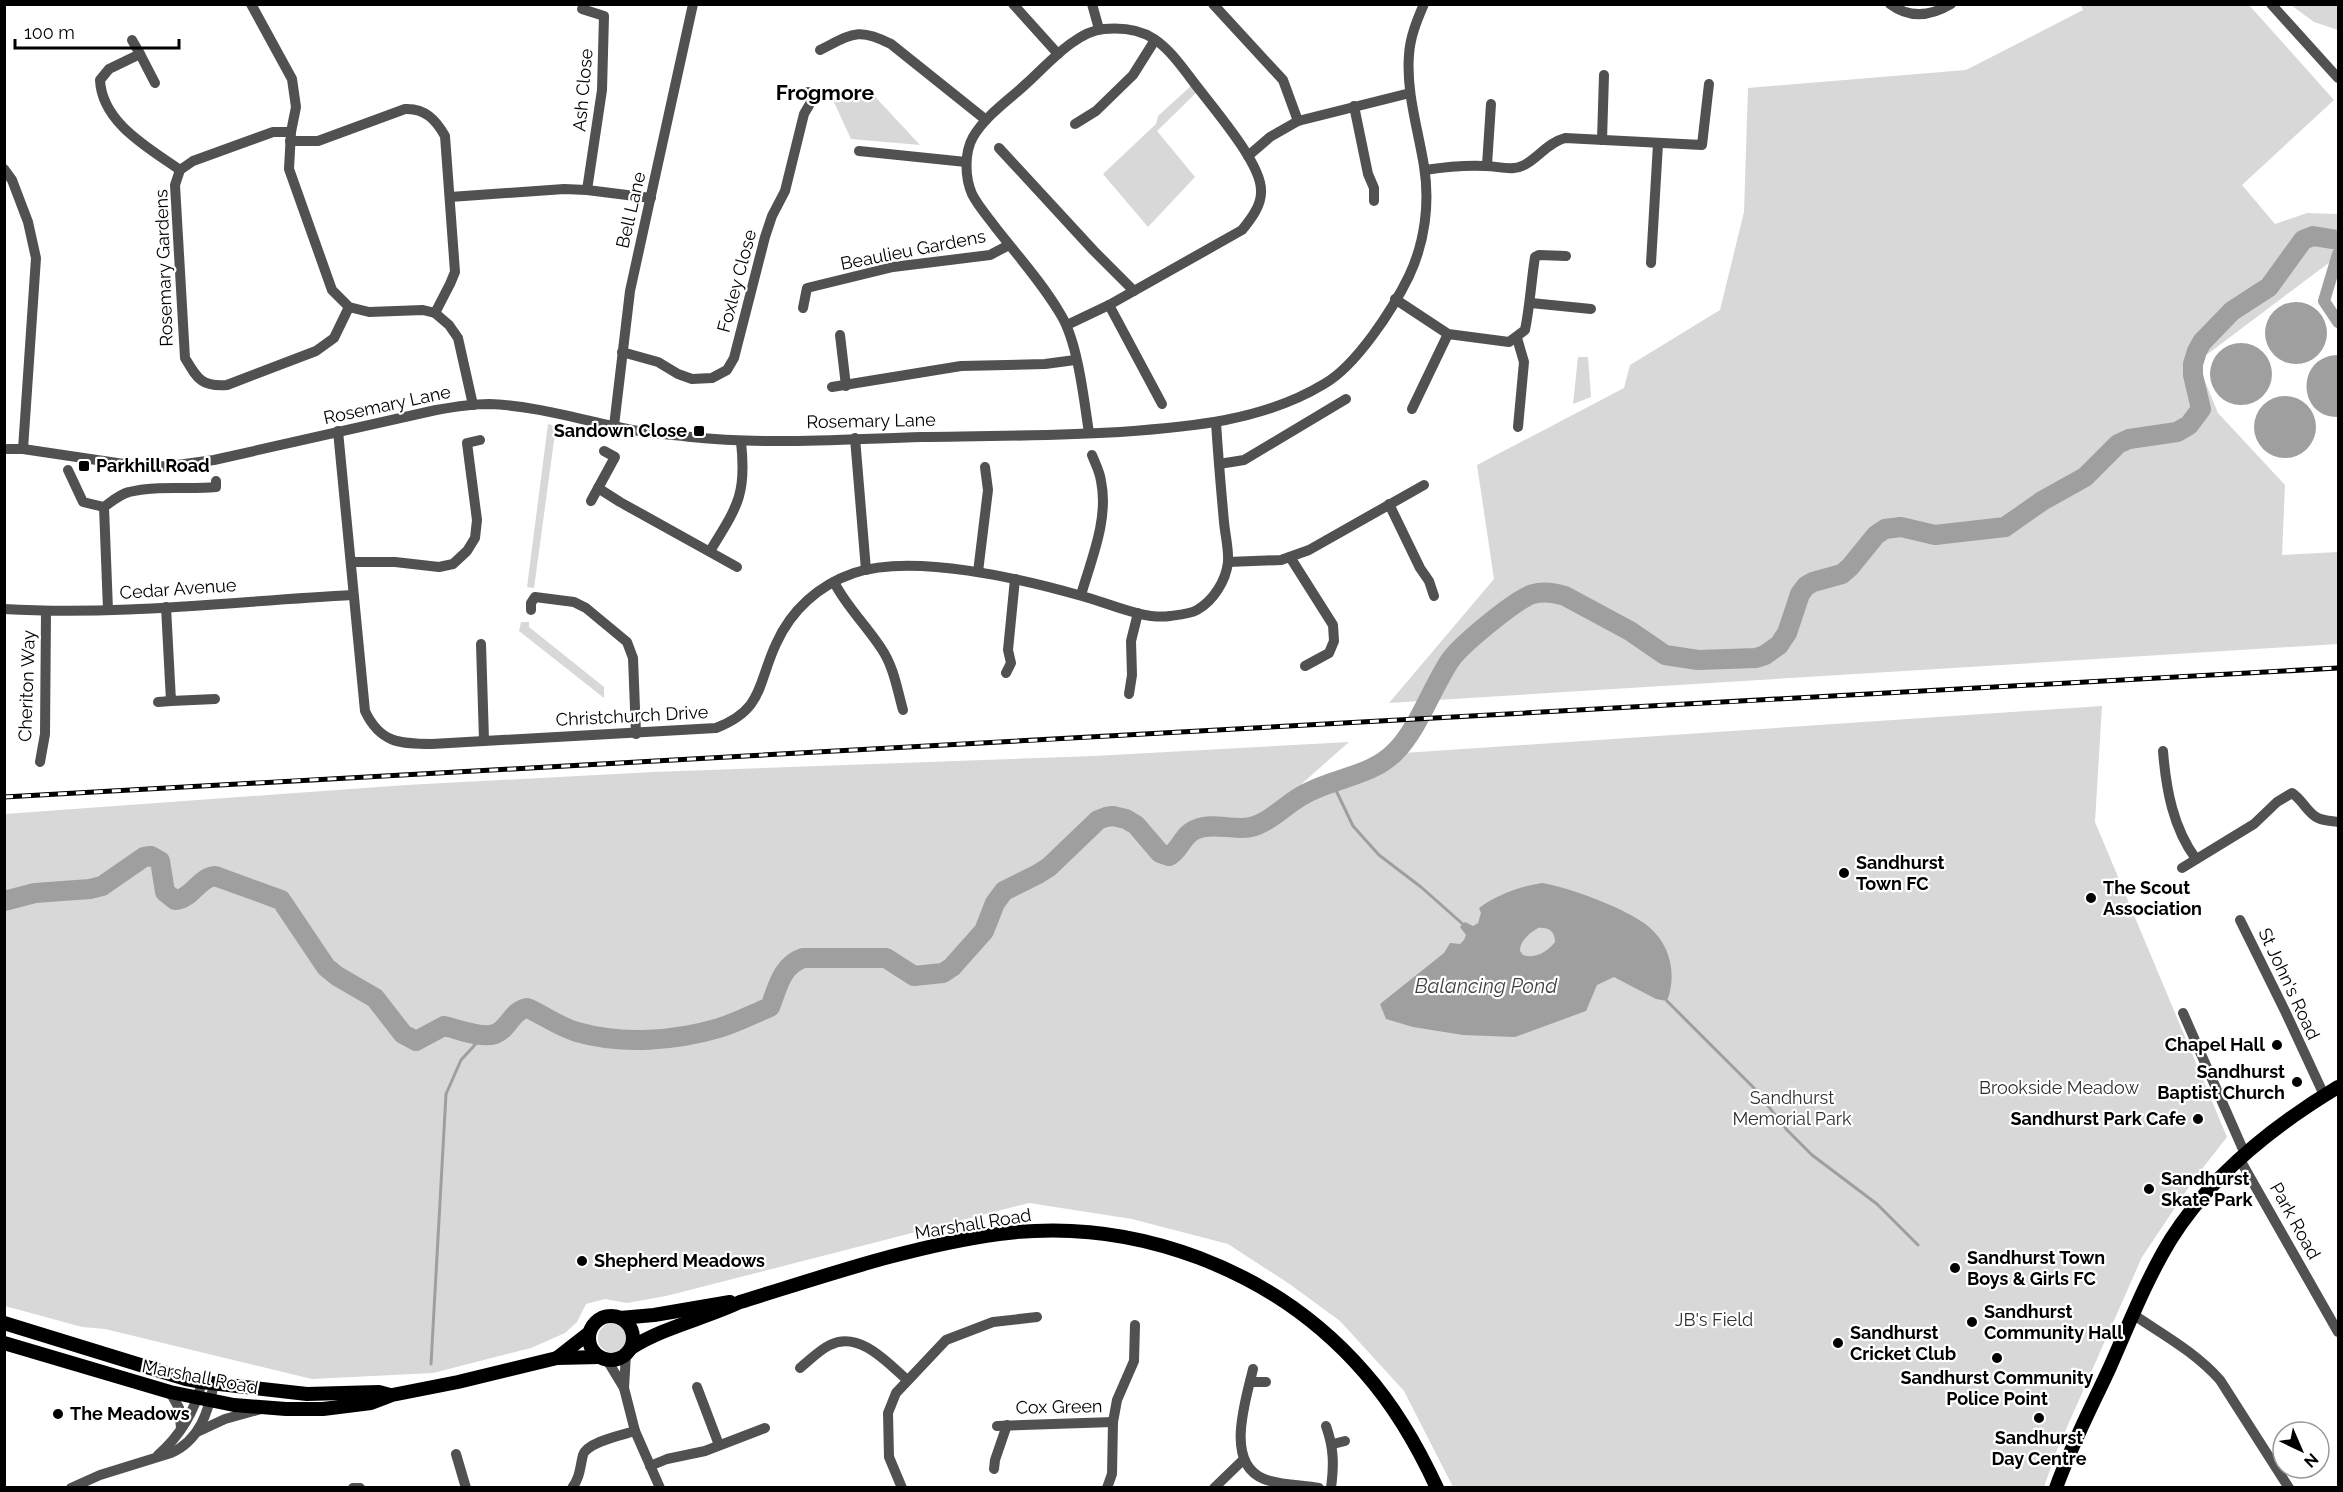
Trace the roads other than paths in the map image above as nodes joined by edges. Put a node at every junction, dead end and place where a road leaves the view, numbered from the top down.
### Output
1 (251, 4) edge
2 (693, 4) edge
3 (1013, 4) edge
4 (1092, 4) edge
5 (1213, 4) edge
6 (1424, 4) edge
7 (1890, 4) edge
8 (1952, 4) edge
9 (2271, 4) edge
10 (582, 9) dead end
11 (1099, 29) junction
12 (132, 40) dead end
13 (1155, 40) junction
14 (820, 50) dead end
15 (140, 54) junction
16 (1058, 54) junction
17 (1604, 75) dead end
18 (2338, 78) edge
19 (155, 83) dead end
20 (1709, 84) dead end
21 (808, 92) dead end
22 (1410, 93) junction
23 (1491, 104) dead end
24 (1354, 106) junction
25 (986, 120) junction
26 (1298, 121) junction
27 (1075, 124) dead end
28 (291, 137) junction
29 (1602, 140) junction
30 (1658, 144) junction
31 (999, 148) dead end
32 (859, 151) dead end
33 (1248, 156) junction
34 (966, 162) junction
35 (1487, 165) junction
36 (4, 169) edge
37 (180, 170) junction
38 (1425, 170) junction
39 (587, 190) junction
40 (450, 197) junction
41 (651, 198) junction
42 (1374, 201) dead end
43 (1009, 244) junction
44 (1566, 256) dead end
45 (1652, 263) dead end
46 (1134, 291) junction
47 (1395, 299) junction
48 (1531, 303) junction
49 (1108, 305) junction
50 (349, 307) junction
51 (803, 308) dead end
52 (1591, 309) dead end
53 (435, 313) junction
54 (1067, 326) junction
55 (1448, 334) junction
56 (840, 335) dead end
57 (1516, 338) junction
58 (622, 352) junction
59 (1076, 360) junction
60 (846, 386) junction
61 (832, 387) dead end
62 (1346, 399) dead end
63 (1162, 404) dead end
64 (473, 405) junction
65 (1412, 409) dead end
66 (1216, 422) junction
67 (614, 426) junction
68 (1518, 427) dead end
69 (338, 431) junction
70 (1089, 434) junction
71 (855, 438) junction
72 (480, 440) dead end
73 (741, 442) junction
74 (4, 448) edge
75 (23, 449) junction
76 (604, 451) dead end
77 (1092, 455) dead end
78 (1219, 464) junction
79 (985, 467) dead end
80 (68, 470) dead end
81 (216, 481) dead end
82 (1424, 485) dead end
83 (598, 488) junction
84 (591, 501) dead end
85 (1389, 504) junction
86 (104, 507) junction
87 (710, 551) junction
88 (1290, 557) junction
89 (351, 562) junction
90 (1228, 562) junction
91 (737, 567) dead end
92 (866, 570) junction
93 (978, 572) junction
94 (1015, 579) junction
95 (834, 582) junction
96 (1081, 595) junction
97 (353, 596) junction
98 (1434, 596) dead end
99 (166, 607) junction
100 (4, 609) edge
101 (108, 610) junction
102 (531, 610) dead end
103 (46, 611) junction
104 (1138, 613) junction
105 (481, 644) dead end
106 (1305, 666) dead end
107 (1006, 673) dead end
108 (1129, 694) dead end
109 (216, 699) dead end
110 (171, 701) junction
111 (158, 702) dead end
112 (903, 710) dead end
113 (636, 734) junction
114 (484, 740) junction
115 (2163, 751) dead end
116 (40, 762) dead end
117 (2338, 822) edge
118 (2196, 859) junction
119 (2182, 868) dead end
120 (2240, 920) dead end
121 (2183, 1013) dead end
122 (2333, 1093) edge
123 (2242, 1156) junction
124 (740, 1302) junction
125 (2134, 1315) junction
126 (1037, 1317) dead end
127 (620, 1318) junction
128 (4, 1323) edge
129 (1134, 1325) dead end
130 (589, 1332) junction
131 (2338, 1332) edge
132 (4, 1343) edge
133 (628, 1351) junction
134 (557, 1358) junction
135 (604, 1359) junction
136 (800, 1368) dead end
137 (1253, 1369) dead end
138 (907, 1380) junction
139 (1250, 1382) junction
140 (1266, 1382) dead end
141 (208, 1383) junction
142 (624, 1388) junction
143 (697, 1388) dead end
144 (170, 1392) junction
145 (392, 1395) junction
146 (204, 1399) junction
147 (264, 1408) junction
148 (1113, 1422) junction
149 (1326, 1426) dead end
150 (181, 1428) junction
151 (765, 1428) dead end
152 (635, 1431) junction
153 (197, 1432) junction
154 (1345, 1441) dead end
155 (1333, 1444) junction
156 (719, 1445) junction
157 (456, 1454) dead end
158 (155, 1457) junction
159 (1243, 1460) junction
160 (650, 1466) junction
161 (994, 1469) dead end
162 (71, 1488) edge
163 (353, 1488) edge
164 (360, 1488) edge
165 (466, 1488) edge
166 (572, 1488) edge
167 (660, 1488) edge
168 (902, 1488) edge
169 (1107, 1488) edge
170 (1214, 1488) edge
171 (1319, 1488) edge
172 (1331, 1488) edge
173 (1437, 1488) edge
174 (2056, 1488) edge
175 (2289, 1488) edge

1 - 28 street
2 - 41 street, Bell Lane
3 - 16 street
4 - 11 street
5 - 26 street
6 - 22 street, Rosemary Lane
7 - 8 street
9 - 18 street
10 - 39 street, Ash Close
11 - 13 street, Beaulieu Gardens
11 - 16 street, Beaulieu Gardens
12 - 15 street
13 - 27 street
13 - 33 street, Beaulieu Gardens
14 - 25 street
15 - 19 street
15 - 37 street
16 - 25 street, Beaulieu Gardens
17 - 29 street
20 - 30 street
21 - 58 street, Foxley Close
22 - 24 street
22 - 38 street, Rosemary Lane
23 - 35 street
24 - 26 street
24 - 42 street
25 - 34 street, Beaulieu Gardens
26 - 33 street
28 - 37 street, Rosemary Gardens
28 - 40 street, Rosemary Gardens
28 - 50 street
29 - 30 street
29 - 35 street
30 - 45 street
31 - 46 street
32 - 34 street
33 - 46 street, Beaulieu Gardens
34 - 43 street, Beaulieu Gardens
35 - 38 street
36 - 75 street
37 - 50 street, Rosemary Gardens
38 - 47 street, Rosemary Lane
39 - 40 street
39 - 41 street
40 - 53 street, Rosemary Gardens
41 - 58 street, Bell Lane
43 - 51 street, Beaulieu Gardens
43 - 54 street, Beaulieu Gardens
44 - 48 street
46 - 49 street, Beaulieu Gardens
47 - 55 street
47 - 66 street, Rosemary Lane
48 - 52 street
48 - 57 street
49 - 54 street, Beaulieu Gardens
49 - 63 street
50 - 53 street
53 - 64 street
54 - 59 street, Beaulieu Gardens
55 - 57 street
55 - 65 street
56 - 60 street
57 - 68 street
58 - 67 street, Bell Lane
59 - 60 street
59 - 70 street, Beaulieu Gardens
60 - 61 street
62 - 78 street
64 - 67 street, Rosemary Lane
64 - 69 street, Rosemary Lane
66 - 70 street, Rosemary Lane
66 - 78 street, Christchurch Drive
67 - 73 street, Rosemary Lane
69 - 75 street, Rosemary Lane
69 - 89 street, Christchurch Drive
70 - 71 street, Rosemary Lane
71 - 73 street, Rosemary Lane
71 - 92 street
72 - 89 street
73 - 87 street
74 - 75 street, Rosemary Lane
76 - 83 street
77 - 96 street
78 - 90 street, Christchurch Drive
79 - 93 street
80 - 86 street
81 - 86 street
82 - 85 street
83 - 84 street
83 - 87 street
85 - 88 street
85 - 98 street
86 - 101 street
87 - 91 street
88 - 90 street
88 - 106 street
89 - 97 street, Christchurch Drive
90 - 104 street, Christchurch Drive
92 - 93 street, Christchurch Drive
92 - 95 street, Christchurch Drive
93 - 94 street, Christchurch Drive
94 - 96 street, Christchurch Drive
94 - 107 street
95 - 112 street
95 - 113 street, Christchurch Drive
96 - 104 street, Christchurch Drive
97 - 99 street, Cedar Avenue
97 - 114 street, Christchurch Drive
99 - 101 street, Cedar Avenue
99 - 110 street
100 - 103 street, Cedar Avenue
101 - 103 street, Cedar Avenue
102 - 113 street
103 - 116 street, Cheriton Way
104 - 108 street
105 - 114 street
109 - 110 street
110 - 111 street
113 - 114 street, Christchurch Drive
115 - 118 street
117 - 118 street
118 - 119 street
120 - 122 street, St John's Road
121 - 123 street, Park Road
122 - 123 main road
123 - 125 main road
123 - 131 street, Park Road
124 - 127 main road, Marshall Road
124 - 133 main road, Marshall Road
124 - 173 main road, Marshall Road
125 - 174 main road
125 - 175 street
126 - 138 street
127 - 130 main road
127 - 133 main road
128 - 141 main road, Marshall Road
129 - 148 street
130 - 134 main road, Marshall Road
130 - 135 main road
132 - 144 main road, Marshall Road
133 - 135 main road
133 - 142 street
134 - 135 main road, Marshall Road
134 - 145 main road, Marshall Road
135 - 142 street
136 - 138 street
137 - 139 street
138 - 168 street
139 - 140 street
139 - 159 street
141 - 145 main road, Marshall Road
141 - 146 street
142 - 152 street
143 - 156 street
144 - 146 main road, Marshall Road
144 - 150 street
145 - 147 main road, Marshall Road
146 - 147 main road, Marshall Road
146 - 150 street
146 - 153 street
147 - 153 street
148 - 161 street, Cox Green
148 - 169 street
149 - 155 street
150 - 158 street
151 - 156 street
152 - 160 street
152 - 166 street
153 - 158 street
154 - 155 street
155 - 172 street
156 - 160 street
157 - 165 street
158 - 162 street
159 - 170 street
159 - 171 street
160 - 167 street
163 - 164 street

